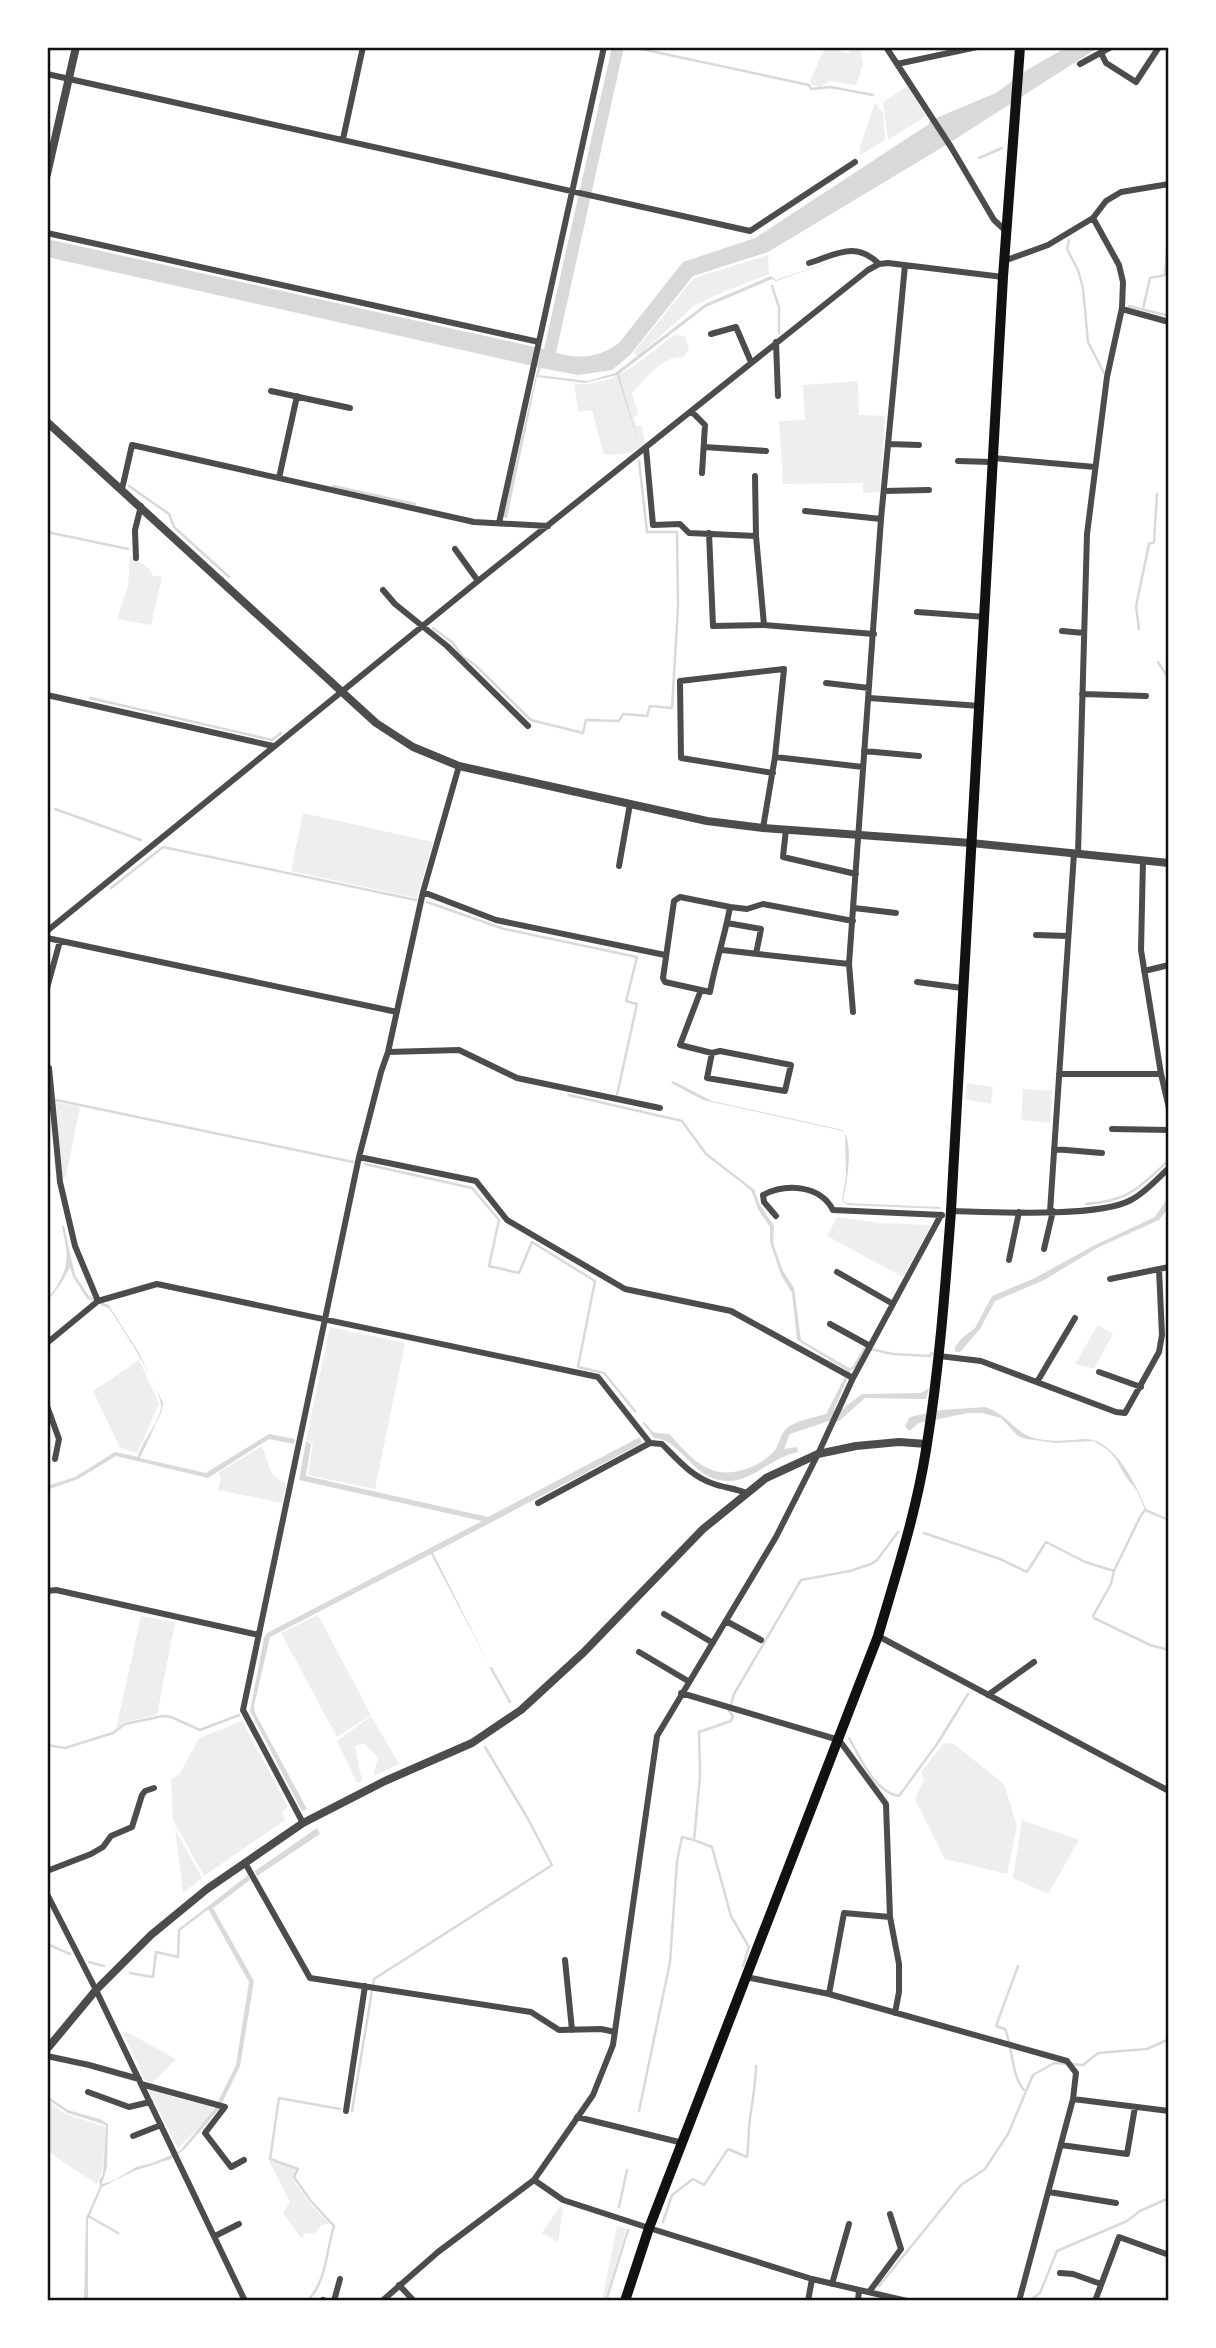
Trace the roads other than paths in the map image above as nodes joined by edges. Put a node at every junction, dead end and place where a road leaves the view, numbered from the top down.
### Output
1 (76, 47) edge
2 (363, 47) edge
3 (604, 47) edge
4 (886, 47) edge
5 (977, 47) edge
6 (1020, 47) edge
7 (1111, 47) edge
8 (1159, 47) edge
9 (1101, 53) junction
10 (897, 64) junction
11 (1080, 64) dead end
12 (47, 74) edge
13 (69, 78) junction
14 (343, 139) junction
15 (856, 162) dead end
16 (47, 174) edge
17 (1169, 184) edge
18 (572, 192) junction
19 (1093, 218) junction
20 (1006, 231) junction
21 (47, 233) edge
22 (1004, 261) junction
23 (809, 263) dead end
24 (879, 264) junction
25 (905, 265) junction
26 (1003, 276) junction
27 (1122, 309) junction
28 (1169, 322) edge
29 (711, 334) dead end
30 (539, 342) junction
31 (776, 342) junction
32 (751, 362) junction
33 (271, 391) dead end
34 (297, 396) junction
35 (778, 396) dead end
36 (350, 408) dead end
37 (691, 411) junction
38 (47, 422) edge
39 (889, 444) junction
40 (919, 445) dead end
41 (704, 447) junction
42 (646, 448) junction
43 (766, 451) dead end
44 (992, 460) junction
45 (958, 461) dead end
46 (1095, 467) junction
47 (702, 473) dead end
48 (755, 476) dead end
49 (279, 478) junction
50 (122, 489) junction
51 (929, 490) dead end
52 (884, 491) junction
53 (141, 506) junction
54 (805, 511) dead end
55 (881, 519) junction
56 (499, 523) junction
57 (548, 526) junction
58 (709, 533) junction
59 (756, 536) junction
60 (455, 549) dead end
61 (136, 558) dead end
62 (478, 581) junction
63 (383, 590) dead end
64 (917, 612) dead end
65 (986, 617) junction
66 (764, 625) junction
67 (424, 627) junction
68 (1062, 631) dead end
69 (1084, 633) junction
70 (874, 634) junction
71 (826, 683) dead end
72 (869, 688) junction
73 (342, 690) junction
74 (1082, 694) junction
75 (47, 695) edge
76 (1146, 696) dead end
77 (869, 698) junction
78 (980, 706) junction
79 (528, 726) dead end
80 (273, 746) junction
81 (864, 751) junction
82 (919, 756) dead end
83 (775, 757) junction
84 (459, 766) junction
85 (863, 767) junction
86 (773, 773) junction
87 (630, 804) junction
88 (763, 828) junction
89 (786, 829) junction
90 (859, 834) junction
91 (971, 843) junction
92 (1076, 853) junction
93 (1143, 860) junction
94 (1169, 863) edge
95 (619, 866) dead end
96 (856, 874) junction
97 (423, 892) junction
98 (730, 907) junction
99 (854, 908) junction
100 (896, 913) dead end
101 (853, 922) junction
102 (727, 923) junction
103 (47, 930) edge
104 (1035, 935) dead end
105 (1068, 936) junction
106 (47, 938) edge
107 (60, 941) junction
108 (722, 950) junction
109 (756, 954) junction
110 (665, 955) junction
111 (849, 964) junction
112 (1169, 965) edge
113 (1144, 971) junction
114 (916, 982) dead end
115 (47, 988) edge
116 (962, 988) junction
117 (701, 990) junction
118 (397, 1012) junction
119 (853, 1012) dead end
120 (388, 1052) junction
121 (712, 1053) junction
122 (1169, 1064) edge
123 (1160, 1065) junction
124 (47, 1068) edge
125 (1059, 1074) junction
126 (1161, 1074) junction
127 (660, 1108) dead end
128 (1169, 1108) edge
129 (1112, 1129) dead end
130 (1169, 1130) edge
131 (1054, 1149) junction
132 (1101, 1153) dead end
133 (359, 1157) junction
134 (1169, 1168) edge
135 (1051, 1211) junction
136 (1019, 1212) junction
137 (948, 1214) junction
138 (776, 1216) dead end
139 (1044, 1249) dead end
140 (1009, 1260) dead end
141 (1169, 1268) edge
142 (1159, 1269) junction
143 (837, 1272) dead end
144 (1110, 1279) dead end
145 (98, 1301) junction
146 (893, 1304) junction
147 (1075, 1318) dead end
148 (326, 1320) junction
149 (830, 1324) dead end
150 (1166, 1336) edge
151 (47, 1343) edge
152 (870, 1346) junction
153 (939, 1356) junction
154 (1099, 1372) dead end
155 (853, 1378) junction
156 (1037, 1382) junction
157 (1140, 1387) junction
158 (47, 1406) edge
159 (650, 1443) junction
160 (927, 1444) junction
161 (818, 1454) junction
162 (55, 1459) dead end
163 (746, 1493) junction
164 (538, 1503) dead end
165 (47, 1591) edge
166 (664, 1614) dead end
167 (726, 1621) junction
168 (259, 1635) junction
169 (878, 1636) junction
170 (761, 1640) dead end
171 (713, 1643) junction
172 (639, 1652) dead end
173 (1034, 1662) dead end
174 (688, 1681) junction
175 (681, 1693) junction
176 (988, 1695) junction
177 (839, 1740) junction
178 (153, 1788) dead end
179 (1169, 1791) edge
180 (303, 1823) junction
181 (245, 1863) junction
182 (47, 1871) edge
183 (47, 1894) edge
184 (890, 1917) junction
185 (565, 1960) dead end
186 (746, 1978) junction
187 (365, 1986) junction
188 (96, 1990) junction
189 (829, 1994) junction
190 (895, 2013) junction
191 (572, 2030) junction
192 (615, 2032) junction
193 (47, 2049) edge
194 (47, 2056) edge
195 (140, 2082) junction
196 (88, 2092) dead end
197 (1073, 2099) junction
198 (150, 2102) junction
199 (1135, 2107) junction
200 (346, 2111) dead end
201 (1169, 2111) edge
202 (577, 2117) junction
203 (161, 2125) junction
204 (133, 2136) dead end
205 (683, 2143) junction
206 (1061, 2145) junction
207 (244, 2160) dead end
208 (534, 2180) junction
209 (1049, 2192) junction
210 (1115, 2203) dead end
211 (890, 2214) dead end
212 (239, 2224) dead end
213 (849, 2224) dead end
214 (649, 2228) junction
215 (215, 2236) junction
216 (1169, 2255) edge
217 (1060, 2273) dead end
218 (340, 2279) dead end
219 (812, 2279) junction
220 (832, 2284) junction
221 (1101, 2284) junction
222 (400, 2285) junction
223 (859, 2290) junction
224 (869, 2292) junction
225 (245, 2301) edge
226 (334, 2301) edge
227 (382, 2301) edge
228 (414, 2301) edge
229 (625, 2301) edge
230 (808, 2301) edge
231 (858, 2301) edge
232 (907, 2301) edge
233 (1019, 2301) edge
234 (1095, 2301) edge

1 - 13 street
2 - 14 street
3 - 18 street
4 - 10 street
5 - 10 street
6 - 20 highway
7 - 9 street
8 - 9 street
9 - 11 street
10 - 20 street
12 - 13 street
13 - 14 street
13 - 16 street
14 - 18 street
15 - 18 street
17 - 19 street
18 - 30 street
19 - 22 street
19 - 27 street
20 - 22 highway
21 - 30 street
22 - 26 highway
23 - 24 street
24 - 25 street
24 - 31 street
25 - 26 street
25 - 39 street
26 - 44 highway
27 - 28 street
27 - 46 street
29 - 32 street
30 - 56 street
31 - 32 street
31 - 35 street
32 - 37 street
33 - 34 street
34 - 36 street
34 - 49 street
37 - 41 street
37 - 42 street
38 - 50 street
39 - 40 street
39 - 52 street
41 - 43 street
41 - 47 street
42 - 57 street
42 - 58 street
44 - 45 street
44 - 46 street
44 - 65 highway
46 - 69 street
48 - 59 street
49 - 50 street
49 - 56 street
50 - 53 street
51 - 52 street
52 - 55 street
53 - 61 street
53 - 73 street
54 - 55 street
55 - 70 street
56 - 57 street
57 - 62 street
58 - 59 street
58 - 66 street
59 - 66 street
60 - 62 street
62 - 67 street
63 - 67 street
64 - 65 street
65 - 78 highway
66 - 70 street
67 - 73 street
67 - 79 street
68 - 69 street
69 - 74 street
70 - 72 street
71 - 72 street
72 - 77 street
73 - 80 street
73 - 84 street
74 - 76 street
74 - 92 street
75 - 80 street
77 - 78 street
77 - 81 street
78 - 91 highway
80 - 103 street
81 - 82 street
81 - 85 street
83 - 85 street
83 - 86 street
83 - 86 street
84 - 87 street
84 - 97 street
85 - 90 street
86 - 88 street
87 - 88 street
87 - 95 street
88 - 89 street
89 - 90 street
89 - 96 street
90 - 91 street
90 - 96 street
91 - 92 street
91 - 116 highway
92 - 93 street
92 - 105 street
93 - 94 street
93 - 113 street
96 - 99 street
97 - 110 street
97 - 118 street
98 - 101 street
98 - 102 street
98 - 110 street
99 - 100 street
99 - 101 street
101 - 111 street
102 - 108 street
102 - 109 street
104 - 105 street
105 - 125 street
106 - 107 street
107 - 115 street
107 - 118 street
108 - 109 street
108 - 117 street
109 - 111 street
110 - 117 street
111 - 119 street
112 - 113 street
113 - 123 street
114 - 116 street
116 - 137 highway
117 - 121 street
118 - 120 street
120 - 127 street
120 - 133 street
121 - 121 street
122 - 123 street
123 - 126 street
124 - 145 street
125 - 126 street
125 - 131 street
126 - 128 street
129 - 130 street
131 - 132 street
131 - 135 street
133 - 148 street
133 - 155 street
134 - 135 street
135 - 136 street
135 - 139 street
136 - 137 street
136 - 140 street
137 - 138 street
137 - 146 street
137 - 153 highway
141 - 142 street
142 - 144 street
142 - 150 street
143 - 146 street
145 - 148 street
145 - 151 street
146 - 152 street
147 - 156 street
148 - 159 street
148 - 168 street
149 - 152 street
150 - 157 street
152 - 155 street
153 - 156 street
153 - 160 highway
154 - 157 street
155 - 161 street
156 - 157 street
158 - 162 street
159 - 163 street
159 - 164 street
160 - 161 street
160 - 169 highway
161 - 163 street
161 - 167 street
163 - 180 street
165 - 168 street
166 - 171 street
167 - 170 street
167 - 171 street
168 - 180 street
169 - 176 street
169 - 177 highway
171 - 174 street
172 - 174 street
173 - 176 street
174 - 175 street
175 - 177 street
175 - 192 street
176 - 179 street
177 - 184 street
177 - 186 highway
178 - 182 street
180 - 181 street
181 - 187 street
181 - 188 street
183 - 188 street
184 - 189 street
184 - 190 street
185 - 191 street
186 - 189 street
186 - 205 highway
187 - 191 street
187 - 200 street
188 - 193 street
188 - 195 street
189 - 190 street
190 - 197 street
191 - 192 street
192 - 202 street
194 - 195 street
195 - 198 street
195 - 207 street
196 - 198 street
197 - 199 street
197 - 206 street
198 - 203 street
199 - 201 street
199 - 206 street
202 - 205 street
202 - 208 street
203 - 204 street
203 - 215 street
205 - 214 highway
206 - 209 street
208 - 214 street
208 - 222 street
209 - 210 street
209 - 233 street
211 - 224 street
212 - 215 street
213 - 220 street
214 - 219 street
214 - 229 highway
215 - 225 street
216 - 221 street
217 - 221 street
218 - 226 street
219 - 220 street
219 - 230 street
220 - 223 street
221 - 234 street
222 - 227 street
222 - 228 street
223 - 224 street
223 - 231 street
224 - 232 street

